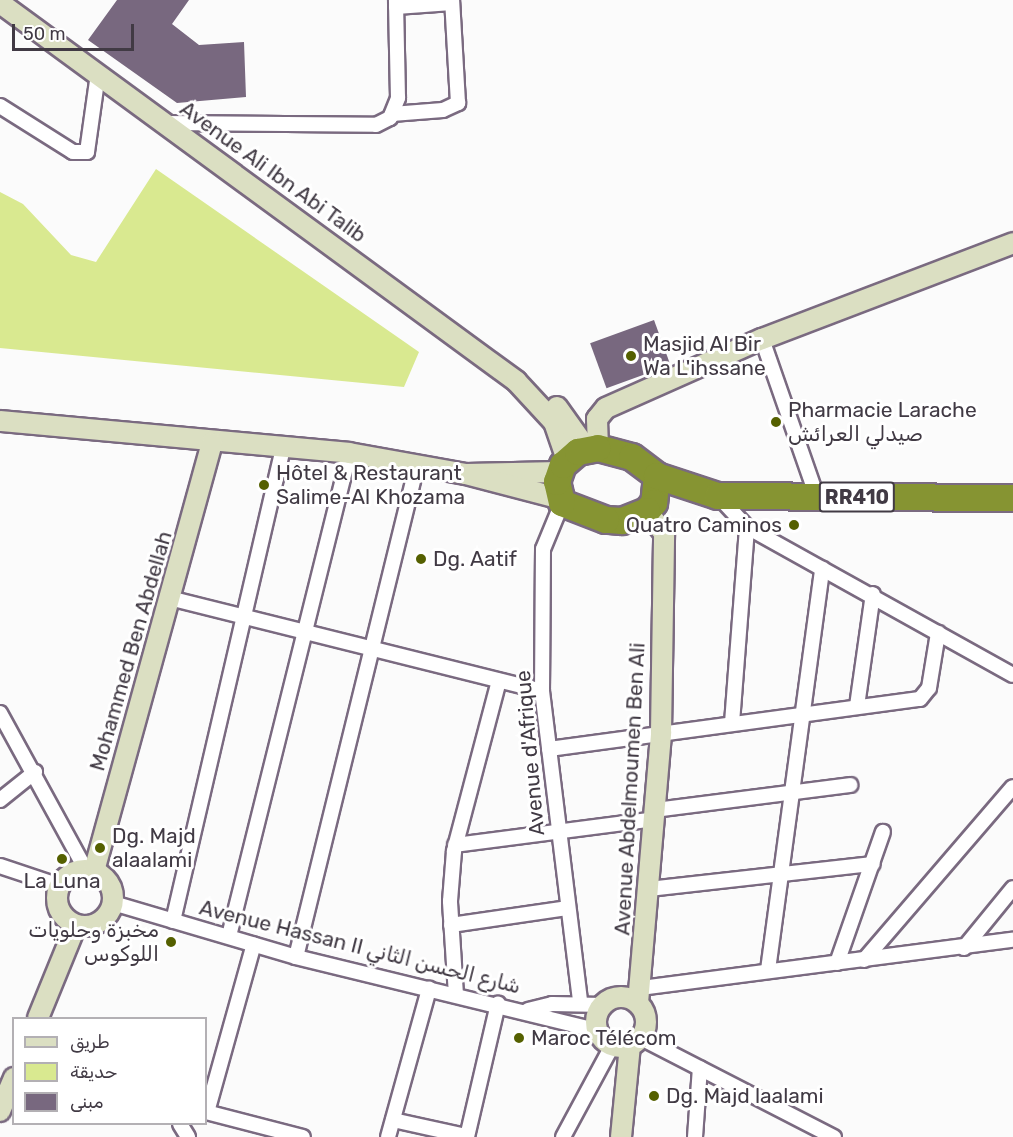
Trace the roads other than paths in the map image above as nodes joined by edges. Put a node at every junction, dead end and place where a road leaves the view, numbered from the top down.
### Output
1 (452, 1) edge
2 (0, 3) edge
3 (396, 4) edge
4 (98, 74) junction
5 (0, 106) edge
6 (392, 114) junction
7 (165, 123) junction
8 (1013, 243) edge
9 (762, 339) junction
10 (0, 421) edge
11 (212, 443) junction
12 (283, 447) junction
13 (349, 453) junction
14 (578, 457) junction
15 (417, 465) junction
16 (465, 474) junction
17 (657, 476) junction
18 (709, 495) junction
19 (817, 497) junction
20 (1013, 498) edge
21 (562, 501) junction
22 (647, 510) junction
23 (747, 527) junction
24 (822, 569) junction
25 (873, 594) junction
26 (173, 599) junction
27 (247, 618) junction
28 (303, 632) junction
29 (938, 633) junction
30 (372, 651) junction
31 (1013, 675) edge
32 (499, 681) junction
33 (542, 691) junction
34 (857, 706) junction
35 (0, 713) edge
36 (802, 713) junction
37 (732, 723) junction
38 (662, 732) junction
39 (549, 749) junction
40 (35, 772) junction
41 (850, 784) dead end
42 (1013, 788) edge
43 (792, 791) junction
44 (0, 800) edge
45 (655, 814) junction
46 (558, 828) junction
47 (883, 832) dead end
48 (455, 845) junction
49 (873, 864) junction
50 (0, 866) edge
51 (90, 870) junction
52 (782, 870) junction
53 (60, 886) junction
54 (1013, 888) edge
55 (649, 889) junction
56 (113, 903) junction
57 (567, 908) junction
58 (172, 921) junction
59 (76, 925) junction
60 (451, 925) junction
61 (229, 936) junction
62 (1013, 940) edge
63 (254, 944) junction
64 (964, 948) junction
65 (296, 957) junction
66 (864, 960) junction
67 (837, 963) junction
68 (768, 970) junction
69 (429, 989) junction
70 (456, 995) junction
71 (640, 996) junction
72 (580, 1002) junction
73 (498, 1004) junction
74 (603, 1005) junction
75 (528, 1010) junction
76 (38, 1017) edge
77 (596, 1030) junction
78 (628, 1044) junction
79 (700, 1068) junction
80 (12, 1083) edge
81 (207, 1108) edge
82 (0, 1111) edge
83 (207, 1112) edge
84 (393, 1120) junction
85 (568, 1136) edge
86 (303, 1137) edge
87 (388, 1137) edge
88 (467, 1137) edge
89 (621, 1137) edge
90 (694, 1137) edge
91 (834, 1137) edge

1 - 3 street
1 - 6 street
2 - 4 street, Avenue Ali Ibn Abi Talib
3 - 6 street
4 - 5 street
4 - 7 street, Avenue Ali Ibn Abi Talib
6 - 7 street
7 - 14 street, Avenue Ali Ibn Abi Talib
8 - 9 street
9 - 14 street
9 - 19 street
10 - 11 street
11 - 12 street
11 - 26 street, Mohammed Ben Abdellah
12 - 13 street
12 - 27 street
13 - 15 street
13 - 28 street
14 - 16 street
14 - 17 highway, RR410
14 - 21 highway
15 - 16 street
15 - 30 street
16 - 21 street
17 - 18 highway, RR410
17 - 22 highway
18 - 19 highway, RR410
18 - 22 highway, RR410
18 - 23 street
19 - 20 highway, RR410
21 - 22 highway, RR410
21 - 33 street, Avenue d'Afrique
22 - 38 street, Avenue Abdelmoumen Ben Ali
23 - 24 street
23 - 37 street
24 - 25 street
24 - 36 street
25 - 29 street
25 - 34 street
26 - 27 street
26 - 51 street, Mohammed Ben Abdellah
27 - 28 street
27 - 58 street
28 - 30 street
28 - 61 street
29 - 31 street
29 - 34 street
30 - 32 street
30 - 65 street
32 - 33 street
32 - 48 street
33 - 39 street, Avenue d'Afrique
34 - 36 street
35 - 40 street
36 - 37 street
36 - 43 street
37 - 38 street
38 - 39 street
38 - 45 street, Avenue Abdelmoumen Ben Ali
39 - 46 street, Avenue d'Afrique
40 - 44 street
40 - 51 street
41 - 43 street
42 - 66 street
43 - 45 street
43 - 52 street
45 - 46 street
45 - 55 street, Avenue Abdelmoumen Ben Ali
46 - 48 street
46 - 57 street, Avenue d'Afrique
47 - 49 street
48 - 60 street
49 - 52 street
49 - 67 street
50 - 53 street
51 - 53 street
51 - 56 street
52 - 55 street
52 - 68 street
53 - 59 street
54 - 64 street
55 - 71 street, Avenue Abdelmoumen Ben Ali
56 - 58 street, Avenue Hassan II شارع الحسن الثاني
56 - 59 street
57 - 60 street
57 - 72 street, Avenue d'Afrique
58 - 61 street, Avenue Hassan II شارع الحسن الثاني
59 - 76 street
60 - 70 street
61 - 63 street, Avenue Hassan II شارع الحسن الثاني
62 - 64 street
63 - 65 street, Avenue Hassan II شارع الحسن الثاني
63 - 81 street
64 - 66 street
65 - 69 street, Avenue Hassan II شارع الحسن الثاني
66 - 67 street
67 - 68 street
68 - 71 street
69 - 70 street, Avenue Hassan II شارع الحسن الثاني
69 - 84 street
70 - 73 street, Avenue Hassan II شارع الحسن الثاني
71 - 74 street
71 - 78 street, Avenue Abdelmoumen Ben Ali
72 - 74 street
72 - 75 street
73 - 75 street, Avenue Hassan II شارع الحسن الثاني
73 - 88 street
74 - 77 street
75 - 77 street, Avenue Hassan II شارع الحسن الثاني
77 - 78 street
78 - 79 street
78 - 85 street, Avenue Abdelmoumen Ben Ali
78 - 89 street
79 - 90 street
79 - 91 street
80 - 82 street
83 - 86 street
84 - 87 street
84 - 88 street

